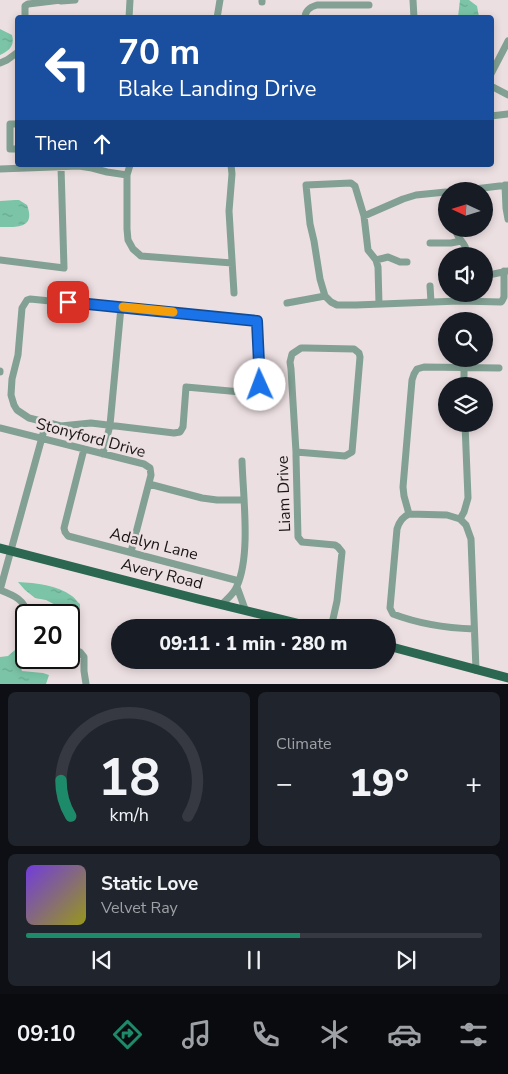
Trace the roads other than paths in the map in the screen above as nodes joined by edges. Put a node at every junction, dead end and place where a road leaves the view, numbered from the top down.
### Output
1 (61, 0) edge
2 (74, 0) edge
3 (130, 0) edge
4 (220, 0) edge
5 (413, 0) edge
6 (24, 3) edge
7 (339, 3) edge
8 (369, 5) dead end
9 (130, 15) edge
10 (218, 15) edge
11 (305, 15) edge
12 (414, 15) edge
13 (508, 41) edge
14 (15, 54) edge
15 (0, 62) edge
16 (494, 68) edge
17 (494, 88) edge
18 (508, 95) edge
19 (508, 114) edge
20 (494, 116) edge
21 (15, 124) edge
22 (15, 149) edge
23 (62, 167) joint
24 (86, 167) edge
25 (129, 167) edge
26 (231, 167) edge
27 (0, 169) edge
28 (127, 175) junction
29 (506, 185) edge
30 (493, 187) edge
31 (438, 193) edge
32 (364, 216) junction
33 (508, 219) edge
34 (459, 238) edge
35 (461, 241) junction
36 (430, 243) dead end
37 (466, 247) edge
38 (0, 260) edge
39 (376, 260) junction
40 (406, 262) dead end
41 (232, 263) junction
42 (506, 271) edge
43 (493, 274) edge
44 (430, 286) dead end
45 (234, 293) dead end
46 (325, 296) junction
47 (438, 301) edge
48 (493, 301) edge
49 (432, 302) junction
50 (287, 303) dead end
51 (379, 304) junction
52 (122, 307) junction
53 (464, 368) junction
54 (499, 368) dead end
55 (464, 377) edge
56 (46, 423) junction
57 (110, 425) junction
58 (0, 428) edge
59 (465, 432) edge
60 (42, 439) junction
61 (84, 450) junction
62 (296, 452) junction
63 (103, 454) junction
64 (242, 461) dead end
65 (149, 484) junction
66 (244, 500) junction
67 (409, 514) junction
68 (460, 519) junction
69 (0, 548) edge
70 (12, 551) junction
71 (131, 552) junction
72 (238, 584) junction
73 (0, 590) edge
74 (24, 604) edge
75 (222, 604) junction
76 (246, 610) junction
77 (282, 619) edge
78 (333, 619) edge
79 (474, 629) junction
80 (396, 648) edge
81 (80, 652) edge
82 (476, 670) junction
83 (508, 678) edge
84 (86, 684) edge

1 - 2 street
1 - 6 street
3 - 9 street
4 - 10 street
5 - 12 street
7 - 8 street
7 - 11 street
13 - 16 street
14 - 15 street
17 - 18 street
19 - 20 street
21 - 22 street
23 - 27 street
23 - 38 street
24 - 28 street
25 - 28 street
26 - 41 street
28 - 41 street
29 - 30 street
29 - 33 street
31 - 32 street
32 - 39 street
32 - 46 street
34 - 35 street
35 - 36 street
35 - 37 street
39 - 40 street
39 - 51 street
41 - 45 street
42 - 43 street
42 - 48 street
44 - 49 street
46 - 50 street
46 - 51 street
47 - 49 street
49 - 51 street
52 - 56 street
52 - 57 street
52 - 57 street
53 - 54 street
53 - 55 street
53 - 67 street
56 - 57 street
56 - 60 street
57 - 63 street
58 - 60 street, Stonyford Drive
59 - 68 street
60 - 61 street, Stonyford Drive
60 - 70 street
61 - 63 street, Stonyford Drive
61 - 71 street, Adalyn Lane
62 - 62 street, Liam Drive
62 - 78 street, Liam Drive
63 - 65 street, Stonyford Drive
64 - 66 street
65 - 66 street
65 - 71 street, Stonyford Drive
66 - 72 street
67 - 68 street
67 - 79 street
68 - 79 street
69 - 70 main road, Avery Road
70 - 73 street
70 - 75 main road, Avery Road
71 - 72 street, Adalyn Lane
72 - 75 street
72 - 76 street
73 - 74 street
75 - 76 main road, Avery Road
76 - 77 main road, Avery Road
79 - 82 street
80 - 82 main road
81 - 84 street
82 - 83 main road

